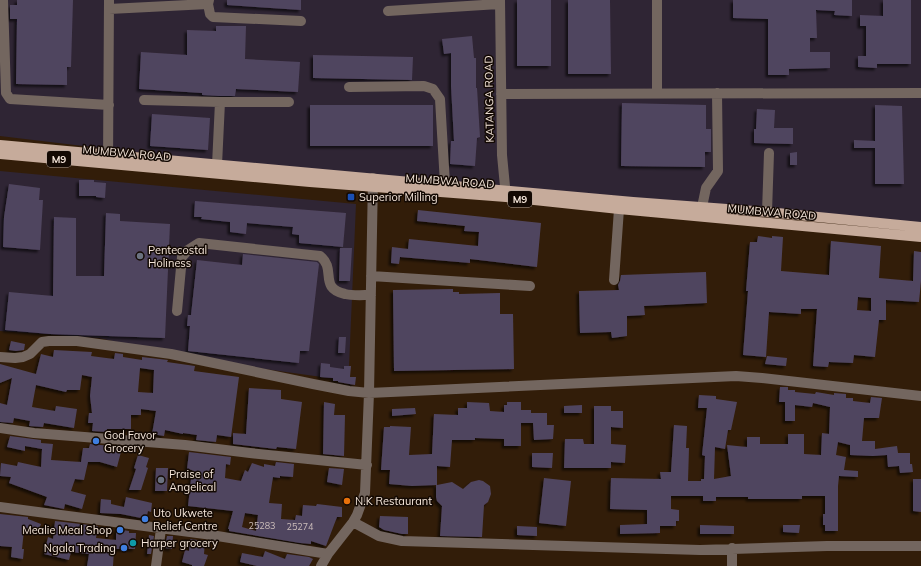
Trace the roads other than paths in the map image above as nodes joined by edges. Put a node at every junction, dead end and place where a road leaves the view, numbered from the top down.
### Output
1 (4, 0) edge
2 (657, 0) edge
3 (208, 2) edge
4 (500, 2) edge
5 (109, 4) edge
6 (388, 10) dead end
7 (301, 21) dead end
8 (349, 87) dead end
9 (657, 93) junction
10 (718, 93) junction
11 (921, 93) edge
12 (501, 94) junction
13 (144, 100) dead end
14 (220, 102) junction
15 (289, 102) dead end
16 (109, 105) junction
17 (0, 145) edge
18 (769, 153) dead end
19 (0, 154) edge
20 (109, 159) junction
21 (217, 165) junction
22 (372, 183) junction
23 (445, 184) junction
24 (506, 194) junction
25 (702, 207) junction
26 (620, 210) junction
27 (767, 212) junction
28 (921, 227) edge
29 (921, 236) edge
30 (371, 276) junction
31 (614, 280) dead end
32 (530, 286) dead end
33 (371, 295) junction
34 (177, 312) dead end
35 (0, 356) edge
36 (369, 393) junction
37 (921, 396) edge
38 (0, 428) edge
39 (367, 465) junction
40 (0, 507) edge
41 (353, 522) junction
42 (161, 529) junction
43 (921, 546) edge
44 (732, 548) junction
45 (328, 554) junction
46 (156, 566) edge
47 (320, 566) edge
48 (732, 566) edge

1 - 16 street
2 - 9 street
3 - 5 street
3 - 7 street
4 - 6 street
4 - 12 street, KATANGA ROAD
5 - 16 street
8 - 23 street
9 - 10 street
9 - 12 street
10 - 11 street
10 - 25 street
12 - 24 street, KATANGA ROAD
13 - 14 street
14 - 15 street
14 - 21 street
16 - 20 street
17 - 20 main road, MUMBWA ROAD / M9
18 - 27 street
19 - 20 main road, MUMBWA ROAD / M9
20 - 21 main road, MUMBWA ROAD / M9
20 - 22 main road, MUMBWA ROAD / M9
21 - 22 main road, MUMBWA ROAD / M9
22 - 23 main road, MUMBWA ROAD / M9
22 - 24 main road, MUMBWA ROAD / M9
22 - 30 street
23 - 24 main road, MUMBWA ROAD / M9
24 - 25 main road, MUMBWA ROAD / M9
24 - 26 main road, MUMBWA ROAD / M9
25 - 27 main road, MUMBWA ROAD / M9
26 - 29 main road, MUMBWA ROAD / M9
26 - 31 street
27 - 28 main road, MUMBWA ROAD / M9
30 - 32 street
30 - 33 street
33 - 34 street
33 - 36 street
35 - 36 street
36 - 37 street
36 - 39 street
38 - 39 street
39 - 41 street
40 - 42 street
41 - 44 street
41 - 45 street
42 - 45 street
42 - 46 street
43 - 44 street
44 - 48 street
45 - 47 street

